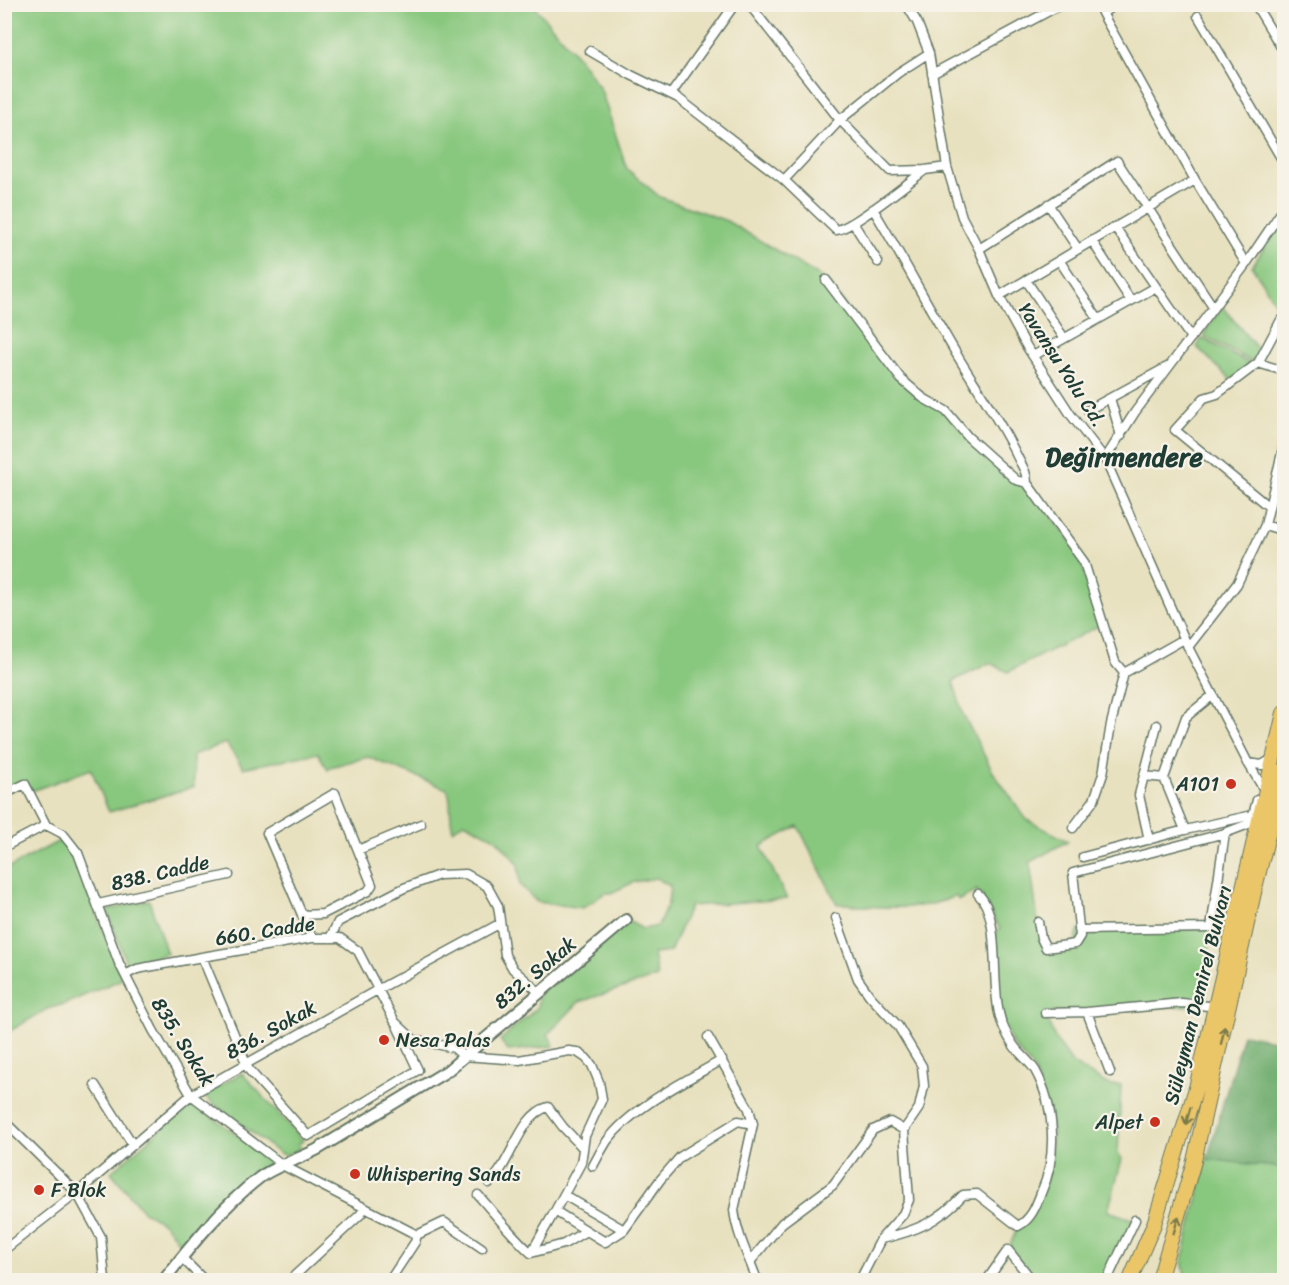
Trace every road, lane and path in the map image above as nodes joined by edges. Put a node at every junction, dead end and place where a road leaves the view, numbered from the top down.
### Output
1 (735, 4) edge
2 (749, 4) edge
3 (906, 4) edge
4 (1062, 4) edge
5 (1117, 4) edge
6 (1255, 4) edge
7 (1100, 9) edge
8 (1198, 16) dead end
9 (590, 51) dead end
10 (1284, 52) edge
11 (929, 53) junction
12 (932, 74) junction
13 (671, 94) junction
14 (840, 120) junction
15 (1284, 163) edge
16 (947, 167) junction
17 (925, 170) junction
18 (783, 180) junction
19 (1194, 180) junction
20 (1048, 204) junction
21 (1284, 208) edge
22 (873, 209) junction
23 (1147, 209) junction
24 (856, 221) junction
25 (1115, 227) junction
26 (1092, 241) junction
27 (979, 249) junction
28 (1078, 249) junction
29 (1059, 260) junction
30 (878, 262) dead end
31 (1246, 264) junction
32 (826, 280) dead end
33 (1026, 280) junction
34 (1156, 287) junction
35 (999, 296) junction
36 (1131, 301) junction
37 (1213, 307) junction
38 (1098, 319) junction
39 (1281, 320) dead end
40 (1064, 338) junction
41 (1191, 338) junction
42 (1033, 356) junction
43 (1258, 363) junction
44 (1171, 364) junction
45 (1284, 371) edge
46 (1110, 398) junction
47 (1088, 410) dead end
48 (1121, 436) junction
49 (1284, 444) edge
50 (1105, 459) junction
51 (1027, 483) junction
52 (1269, 507) junction
53 (1265, 525) junction
54 (1284, 531) edge
55 (1186, 643) junction
56 (1124, 673) junction
57 (1213, 695) junction
58 (1284, 713) edge
59 (1157, 725) dead end
60 (1275, 758) junction
61 (1248, 763) junction
62 (1144, 776) junction
63 (1284, 777) edge
64 (1164, 778) junction
65 (1263, 788) junction
66 (4, 794) edge
67 (1253, 815) junction
68 (421, 824) dead end
69 (46, 825) junction
70 (1073, 828) dead end
71 (1185, 830) junction
72 (1225, 833) junction
73 (1149, 840) junction
74 (4, 847) edge
75 (358, 850) junction
76 (1083, 857) dead end
77 (229, 875) dead end
78 (978, 894) dead end
79 (98, 904) junction
80 (302, 915) junction
81 (836, 918) dead end
82 (626, 920) dead end
83 (1038, 922) dead end
84 (499, 924) junction
85 (1079, 930) junction
86 (312, 938) junction
87 (330, 938) junction
88 (202, 957) junction
89 (125, 975) junction
90 (379, 989) junction
91 (539, 992) junction
92 (1217, 1007) junction
93 (1087, 1012) junction
94 (1045, 1013) dead end
95 (395, 1022) junction
96 (708, 1037) dead end
97 (463, 1056) junction
98 (718, 1062) junction
99 (247, 1063) junction
100 (1110, 1072) dead end
101 (95, 1085) dead end
102 (191, 1095) junction
103 (4, 1121) edge
104 (753, 1124) junction
105 (904, 1130) junction
106 (133, 1145) junction
107 (583, 1148) junction
108 (593, 1166) dead end
109 (279, 1167) junction
110 (489, 1183) dead end
111 (77, 1193) junction
112 (478, 1195) dead end
113 (564, 1195) junction
114 (364, 1207) junction
115 (555, 1211) junction
116 (1135, 1220) dead end
117 (624, 1230) junction
118 (586, 1231) junction
119 (4, 1235) edge
120 (417, 1235) junction
121 (881, 1239) junction
122 (8, 1247) edge
123 (482, 1248) dead end
124 (531, 1253) junction
125 (182, 1258) junction
126 (750, 1262) junction
127 (105, 1281) edge
128 (164, 1281) edge
129 (204, 1281) edge
130 (290, 1281) edge
131 (390, 1281) edge
132 (757, 1281) edge
133 (860, 1281) edge
134 (987, 1281) edge
135 (1032, 1281) edge
136 (1107, 1281) edge
137 (1130, 1281) edge
138 (1159, 1281) edge

1 - 13 street
2 - 14 street
3 - 11 street, Yavansu Yolu Cd.
4 - 12 street
5 - 7 street
6 - 10 street
7 - 19 street
8 - 15 street
9 - 13 street
11 - 12 street, Yavansu Yolu Cd.
11 - 14 street
12 - 16 street, Yavansu Yolu Cd.
13 - 18 street
14 - 17 street
14 - 18 street
16 - 17 street
16 - 27 street, Yavansu Yolu Cd.
17 - 22 street
18 - 24 street
19 - 23 street
19 - 31 street
20 - 23 street
20 - 27 street
20 - 28 street
21 - 31 street
22 - 24 street
22 - 51 street
23 - 25 street
23 - 37 street
24 - 30 street
25 - 26 street
25 - 34 street
26 - 28 street
26 - 36 street
27 - 35 street, Yavansu Yolu Cd.
28 - 29 street
29 - 33 street
29 - 38 street
31 - 37 street
32 - 51 street
33 - 35 street
33 - 40 street
34 - 36 street
34 - 41 street
35 - 42 street, Yavansu Yolu Cd.
36 - 38 street
37 - 41 street
38 - 40 street
39 - 43 street
40 - 42 street
41 - 44 street
42 - 50 street, Yavansu Yolu Cd.
43 - 45 street
43 - 52 street
44 - 46 street
44 - 48 street
46 - 47 street
46 - 48 street
48 - 50 street
49 - 52 street
50 - 55 street, Yavansu Yolu Cd.
51 - 56 street
52 - 53 street
53 - 54 street
53 - 55 street
55 - 56 street
55 - 57 street, Yavansu Yolu Cd.
56 - 70 street
57 - 61 street, Yavansu Yolu Cd.
57 - 64 street
58 - 60 highway, Süleyman Demirel Bulvarı
59 - 62 street
60 - 61 street
60 - 65 highway, Süleyman Demirel Bulvarı
61 - 65 street, Yavansu Yolu Cd.
62 - 64 street
62 - 73 street
138 -> 63 highway, Süleyman Demirel Bulvarı
64 - 71 street
65 - 67 street
65 - 92 highway, Süleyman Demirel Bulvarı
66 - 69 street
67 - 71 street
67 - 72 street
68 - 75 street
69 - 74 street
69 - 79 street, 835. Sokak
71 - 73 street
72 - 85 street
72 - 85 street
73 - 76 street
75 - 80 street
75 - 80 street
77 - 79 street, 838. Cadde
78 - 121 street
79 - 89 street, 835. Sokak
80 - 86 street
81 - 105 street
82 - 91 street, 832. Sokak
83 - 85 street
84 - 87 street
84 - 90 street, 836. Sokak
84 - 91 street
86 - 87 street, 660. Cadde
86 - 88 street, 660. Cadde
87 - 90 street, 660. Cadde
88 - 89 street, 660. Cadde
88 - 99 street
89 - 102 street, 835. Sokak
90 - 95 street, 660. Cadde
90 - 99 street, 836. Sokak
91 - 97 street, 832. Sokak
92 - 93 street
92 -> 137 highway, Süleyman Demirel Bulvarı
93 - 94 street
93 - 100 street
95 - 97 street, 660. Cadde
95 - 99 street
96 - 98 street
97 - 107 street
97 - 109 street, 832. Sokak
98 - 104 street
98 - 108 street
99 - 102 street, 836. Sokak
101 - 106 street
102 - 106 street, 836. Sokak
102 - 109 street, 835. Sokak
103 - 111 street
104 - 117 street
104 - 126 street
105 - 121 street
105 - 126 street
106 - 111 street, 836. Sokak
107 - 110 street
107 - 113 street
109 - 114 street
109 - 125 street, 832. Sokak
111 - 122 street, 836. Sokak
111 - 127 street
112 - 124 street
113 - 115 street
113 - 117 street
114 - 120 street
114 - 130 street
115 - 118 street
115 - 124 street
116 - 136 street
117 - 118 street
118 - 124 street
119 - 122 street
120 - 123 street
120 - 131 street
121 - 133 street
125 - 128 street, 832. Sokak
125 - 129 street
126 - 132 street
134 - 135 street

